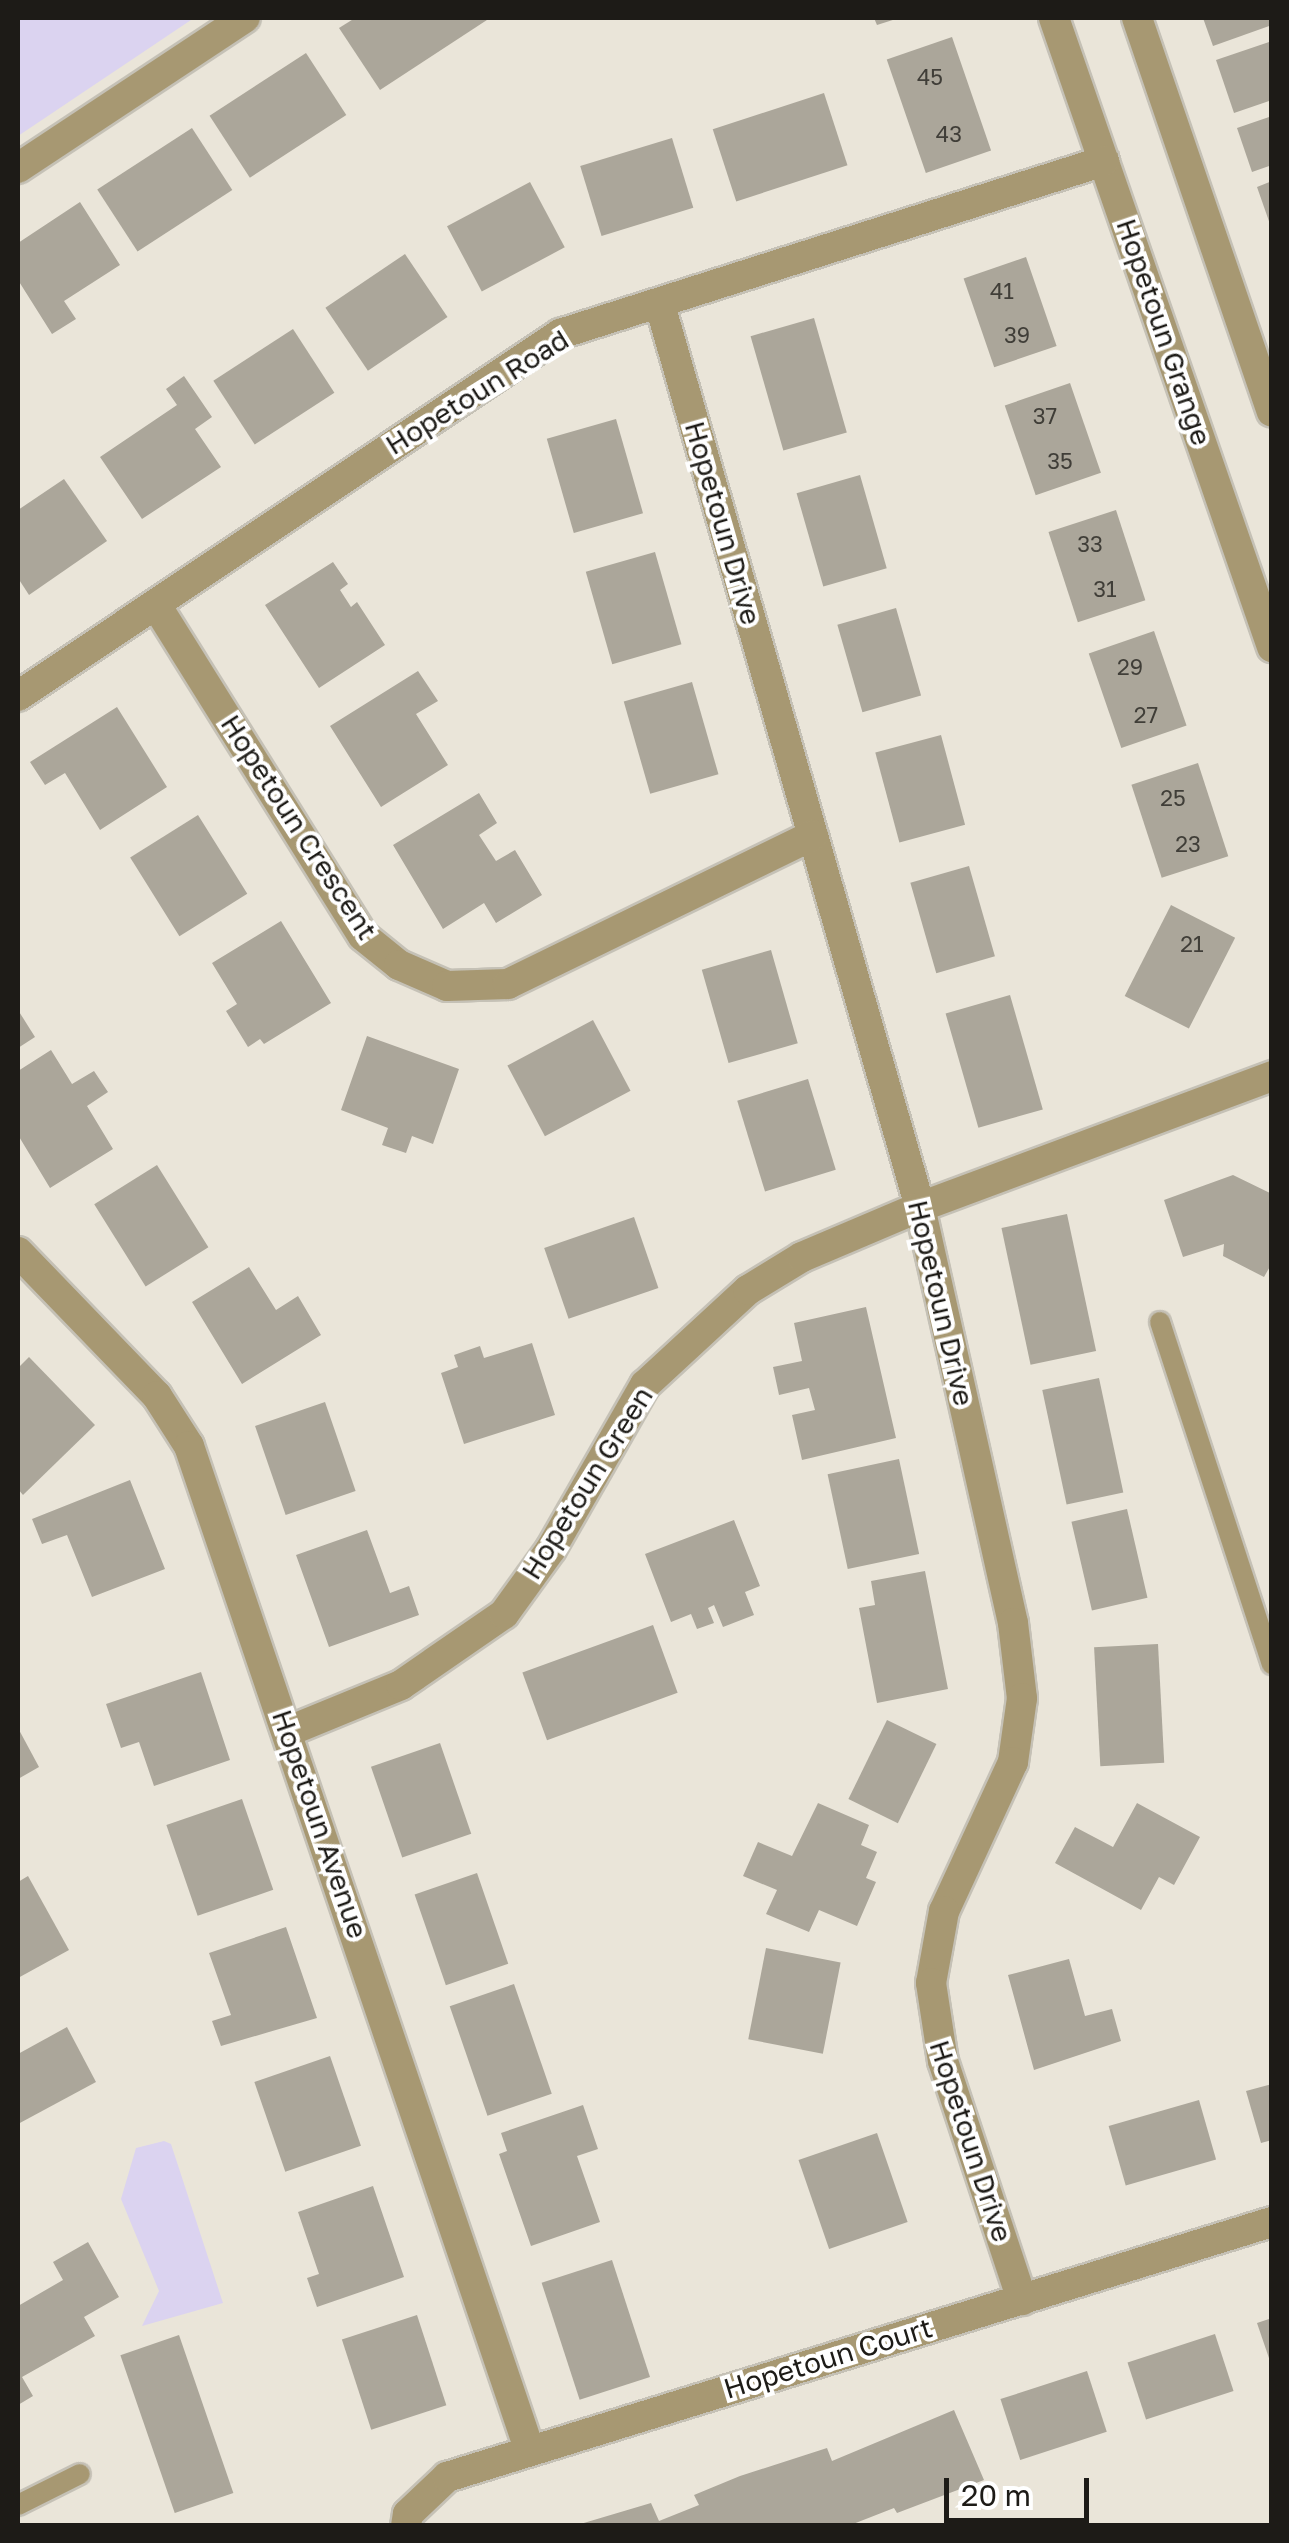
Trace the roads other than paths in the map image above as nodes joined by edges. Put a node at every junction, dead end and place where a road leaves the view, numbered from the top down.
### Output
1 (245, 18) edge
2 (1054, 18) edge
3 (1137, 18) edge
4 (1104, 161) junction
5 (18, 168) edge
6 (660, 305) junction
7 (1272, 412) edge
8 (156, 604) junction
9 (1272, 647) edge
10 (18, 696) edge
11 (813, 834) junction
12 (1272, 1076) edge
13 (920, 1207) junction
14 (18, 1252) edge
15 (1160, 1322) dead end
16 (1272, 1664) edge
17 (289, 1731) junction
18 (1272, 2222) edge
19 (1022, 2300) junction
20 (529, 2449) junction
21 (80, 2474) dead end
22 (18, 2505) edge
23 (406, 2526) edge

1 - 5 street
2 - 4 street, Hopetoun Grange
3 - 7 street
4 - 6 street, Hopetoun Road
4 - 9 street, Hopetoun Grange
6 - 8 street, Hopetoun Road
6 - 11 street, Hopetoun Drive
8 - 10 street, Hopetoun Road
8 - 11 street, Hopetoun Crescent
11 - 13 street, Hopetoun Drive
12 - 13 street, Hopetoun Green
13 - 17 street, Hopetoun Green
13 - 19 street, Hopetoun Drive
14 - 17 street, Hopetoun Avenue
15 - 16 lane
17 - 20 street, Hopetoun Avenue
18 - 19 street, Hopetoun Court
19 - 20 street, Hopetoun Court
20 - 23 street, Hopetoun Court
21 - 22 lane

